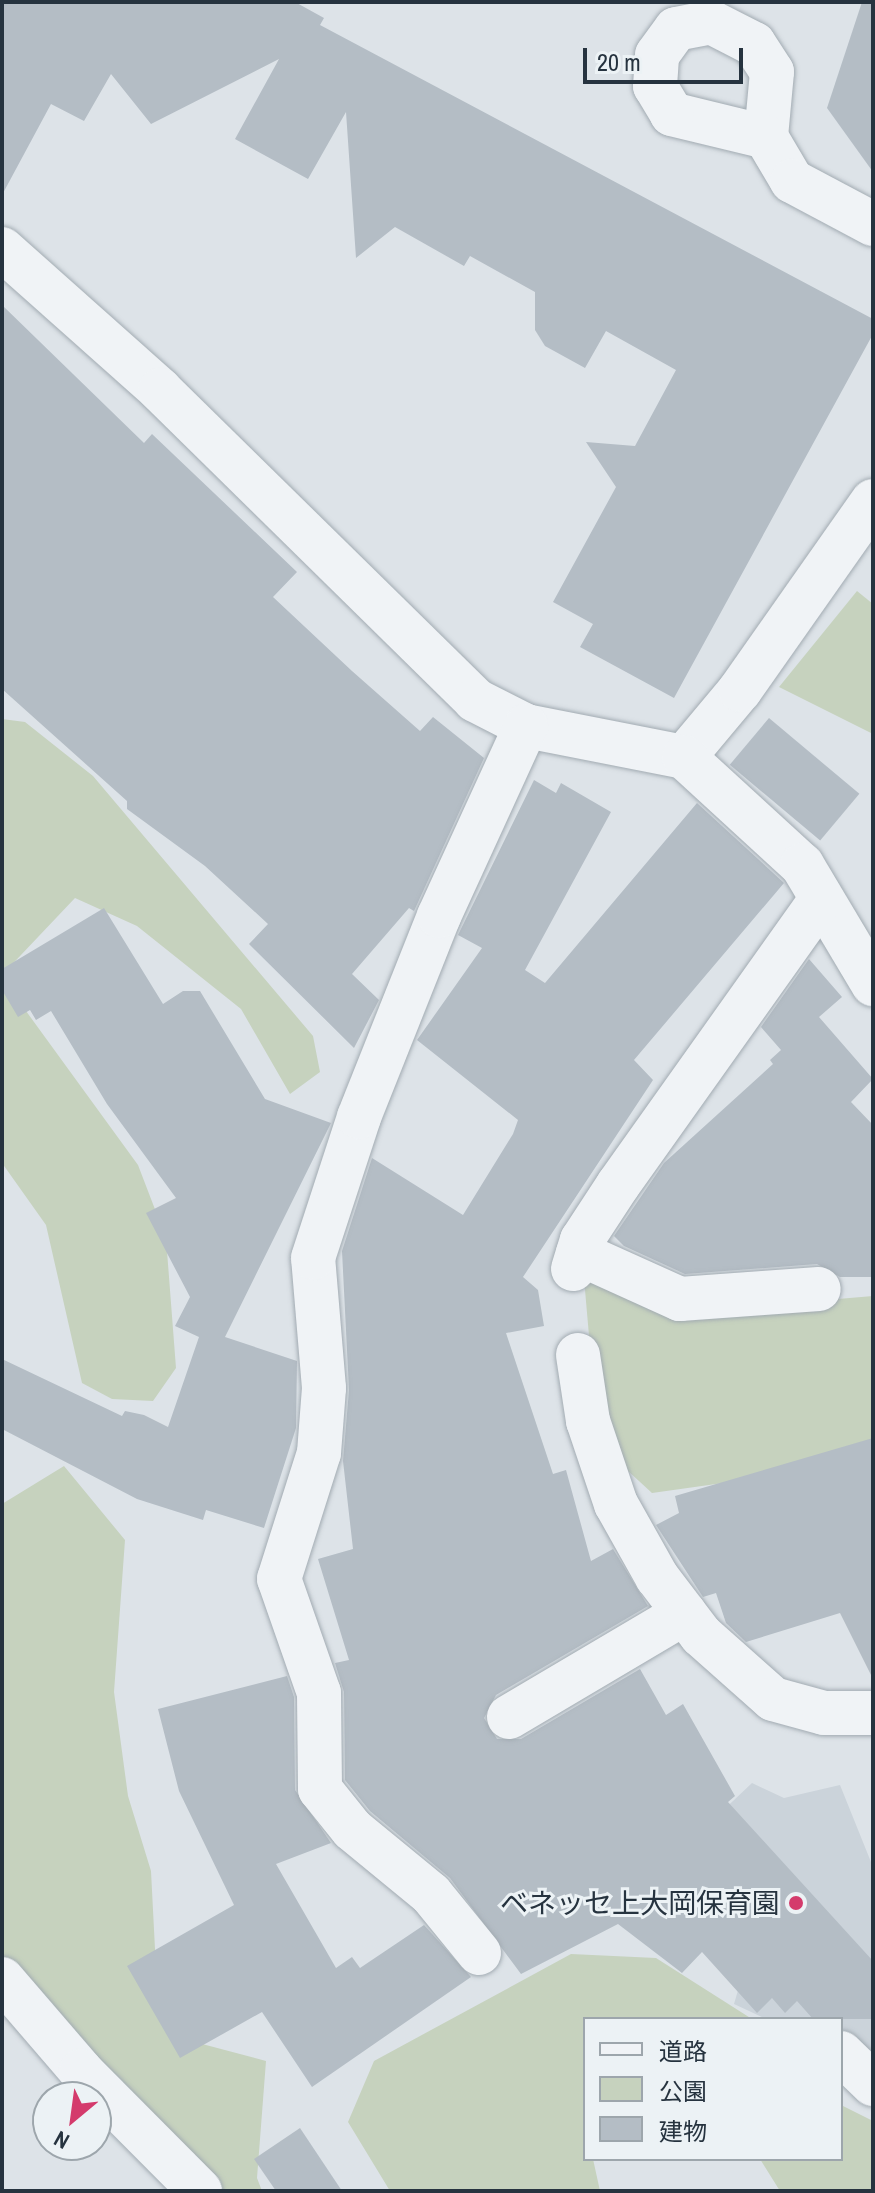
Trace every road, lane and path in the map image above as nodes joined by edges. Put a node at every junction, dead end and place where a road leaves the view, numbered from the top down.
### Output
1 (766, 137) dead end
2 (873, 224) edge
3 (2, 249) edge
4 (873, 501) edge
5 (526, 726) junction
6 (684, 757) junction
7 (819, 902) junction
8 (873, 984) edge
9 (819, 1289) dead end
10 (578, 1355) dead end
11 (685, 1613) junction
12 (873, 1713) edge
13 (509, 1717) dead end
14 (479, 1953) dead end
15 (2, 1979) edge
16 (843, 2055) edge
17 (873, 2084) edge
18 (200, 2191) edge

1 - 2 street
3 - 5 street
4 - 6 street
5 - 6 street
5 - 14 street
6 - 7 street
7 - 8 street
7 - 9 street
10 - 11 street
11 - 12 street
11 - 13 street
15 - 18 street
16 - 17 street

